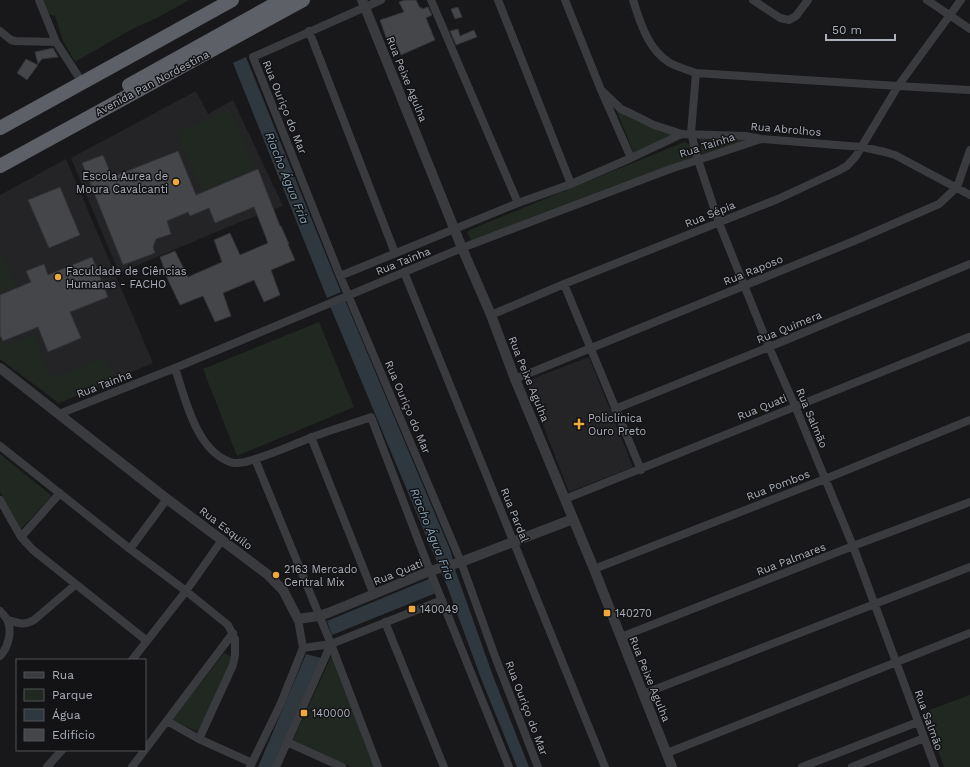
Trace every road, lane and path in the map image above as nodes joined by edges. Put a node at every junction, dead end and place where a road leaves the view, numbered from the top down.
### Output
1 (39, 0) edge
2 (232, 0) edge
3 (282, 0) edge
4 (303, 0) edge
5 (381, 0) edge
6 (431, 0) edge
7 (498, 0) edge
8 (565, 0) edge
9 (633, 0) edge
10 (753, 0) edge
11 (808, 0) edge
12 (927, 0) edge
13 (961, 0) edge
14 (364, 3) edge
15 (950, 16) junction
16 (970, 29) edge
17 (309, 31) junction
18 (0, 32) edge
19 (56, 42) junction
20 (696, 73) junction
21 (82, 82) junction
22 (898, 86) junction
23 (601, 90) junction
24 (970, 90) edge
25 (0, 128) edge
26 (691, 133) junction
27 (682, 134) junction
28 (761, 139) junction
29 (862, 147) junction
30 (970, 150) edge
31 (0, 156) edge
32 (631, 158) junction
33 (698, 160) junction
34 (0, 166) edge
35 (571, 184) junction
36 (957, 187) junction
37 (970, 195) edge
38 (518, 203) junction
39 (719, 223) junction
40 (455, 229) junction
41 (462, 248) junction
42 (396, 253) junction
43 (970, 264) edge
44 (404, 272) junction
45 (340, 276) junction
46 (564, 284) junction
47 (745, 285) junction
48 (347, 296) junction
49 (492, 315) junction
50 (969, 337) dead end
51 (769, 347) junction
52 (590, 348) junction
53 (0, 368) edge
54 (175, 368) junction
55 (515, 379) junction
56 (795, 406) junction
57 (616, 409) junction
58 (59, 414) junction
59 (970, 420) edge
60 (311, 437) junction
61 (0, 446) edge
62 (255, 459) junction
63 (641, 470) junction
64 (825, 479) junction
65 (60, 493) junction
66 (167, 499) junction
67 (565, 499) junction
68 (0, 500) edge
69 (970, 502) edge
70 (572, 519) junction
71 (21, 537) junction
72 (222, 540) junction
73 (514, 542) junction
74 (853, 546) junction
75 (130, 549) junction
76 (459, 563) junction
77 (970, 567) edge
78 (594, 570) junction
79 (432, 572) junction
80 (75, 585) junction
81 (186, 591) junction
82 (374, 594) junction
83 (441, 596) junction
84 (874, 604) junction
85 (0, 611) edge
86 (318, 616) junction
87 (298, 619) junction
88 (8, 620) junction
89 (385, 622) junction
90 (233, 633) junction
91 (970, 633) edge
92 (621, 637) junction
93 (147, 641) junction
94 (331, 644) junction
95 (303, 648) junction
96 (0, 656) edge
97 (133, 659) edge
98 (896, 662) junction
99 (643, 694) junction
100 (167, 721) junction
101 (918, 722) junction
102 (924, 738) junction
103 (199, 739) junction
104 (287, 742) junction
105 (146, 749) edge
106 (61, 751) edge
107 (144, 751) edge
108 (667, 753) junction
109 (251, 765) edge
110 (52, 766) edge
111 (132, 767) edge
112 (276, 767) edge
113 (342, 767) edge
114 (378, 767) edge
115 (444, 767) edge
116 (509, 767) edge
117 (538, 767) edge
118 (605, 767) edge
119 (672, 767) edge
120 (802, 767) edge
121 (852, 767) edge
122 (935, 767) edge

1 - 19 street
2 - 21 highway
3 - 31 highway, Avenida Pan Nordestina
4 - 34 highway, Avenida Pan Nordestina
5 - 14 street
6 - 38 street
7 - 35 street
8 - 23 street, Rua Abrolhos
9 - 20 street
10 - 11 street
12 - 15 street
13 - 15 street, Rua Sépia
14 - 17 street
14 - 40 street, Rua Peixe Agulha
15 - 16 street
15 - 22 street, Rua Sépia
17 - 42 street
17 - 45 street, Rua Ouriço do Mar
18 - 19 street
19 - 21 street
20 - 22 street
20 - 26 street, Rua Salmão
21 - 25 highway
22 - 24 street
22 - 29 street, Rua Sépia
23 - 27 street, Rua Abrolhos
23 - 32 street, Rua Abrolhos
26 - 27 street, Rua Abrolhos
26 - 28 street, Rua Abrolhos
26 - 33 street, Rua Salmão
27 - 32 street, Rua Tainha
28 - 29 street, Rua Abrolhos
28 - 33 street, Rua Tainha
29 - 36 street, Rua Abrolhos
29 - 39 street, Rua Sépia
30 - 36 street, Rua Raposo
32 - 35 street, Rua Tainha
33 - 39 street, Rua Salmão
33 - 41 street, Rua Tainha
35 - 38 street, Rua Tainha
36 - 37 street, Rua Abrolhos
36 - 47 street, Rua Raposo
38 - 40 street, Rua Tainha
39 - 46 street, Rua Sépia
39 - 47 street, Rua Salmão
40 - 41 street, Rua Peixe Agulha
40 - 42 street, Rua Tainha
41 - 44 street, Rua Tainha
41 - 49 street, Rua Peixe Agulha
42 - 45 street, Rua Tainha
43 - 51 street, Rua Quimera
44 - 48 street, Rua Tainha
44 - 73 street, Rua Pardal
45 - 48 street, Rua Ouriço do Mar
46 - 49 street, Rua Sépia
46 - 52 street
47 - 51 street, Rua Salmão
47 - 52 street, Rua Raposo
48 - 54 street, Rua Tainha
48 - 76 street, Rua Ouriço do Mar
49 - 55 street, Rua Peixe Agulha
50 - 56 street, Rua Quati
51 - 56 street, Rua Salmão
51 - 57 street, Rua Quimera
52 - 55 street, Rua Raposo
52 - 57 street
53 - 58 street, Rua Esquilo
54 - 58 street, Rua Tainha
54 - 62 street
55 - 67 street, Rua Peixe Agulha
56 - 63 street, Rua Quati
56 - 64 street, Rua Salmão
57 - 63 street
58 - 66 street, Rua Esquilo
59 - 64 street, Rua Pombos
60 - 62 street
60 - 79 street
60 - 82 street
61 - 65 street
62 - 86 street
63 - 67 street, Rua Quati
64 - 74 street, Rua Salmão
64 - 78 street, Rua Pombos
65 - 71 street
65 - 75 street
66 - 72 street, Rua Esquilo
66 - 75 street
67 - 70 street, Rua Peixe Agulha
68 - 71 street
69 - 74 street, Rua Palmares
70 - 73 street, Rua Quati
70 - 78 street, Rua Peixe Agulha
71 - 80 street
72 - 81 street
72 - 87 street, Rua Esquilo
73 - 76 street, Rua Quati
73 - 118 street, Rua Pardal
74 - 84 street, Rua Salmão
74 - 92 street, Rua Palmares
75 - 81 street
76 - 79 street, Rua Quati
76 - 117 street, Rua Ouriço do Mar
77 - 84 street
78 - 92 street, Rua Peixe Agulha
79 - 82 street, Rua Quati
79 - 83 street
80 - 88 street
80 - 93 street
81 - 90 street
81 - 93 street
82 - 86 street, Rua Quati
83 - 89 street
83 - 116 street
84 - 98 street, Rua Salmão
84 - 99 street
85 - 88 street
86 - 87 street, Rua Quati
86 - 94 street
87 - 95 street, Rua Esquilo
88 - 96 street
89 - 94 street
89 - 115 street
90 - 100 street
90 - 103 street
91 - 98 street
92 - 99 street, Rua Peixe Agulha
93 - 97 street
94 - 95 street
94 - 104 street
94 - 114 street
95 - 109 street
98 - 101 street, Rua Salmão
98 - 108 street
99 - 108 street, Rua Peixe Agulha
100 - 103 street
100 - 105 street
101 - 102 street, Rua Salmão
101 - 120 street
102 - 121 street
102 - 122 street, Rua Salmão
103 - 109 street
104 - 112 street
104 - 113 street
106 - 110 street
107 - 111 street
108 - 119 street, Rua Peixe Agulha

